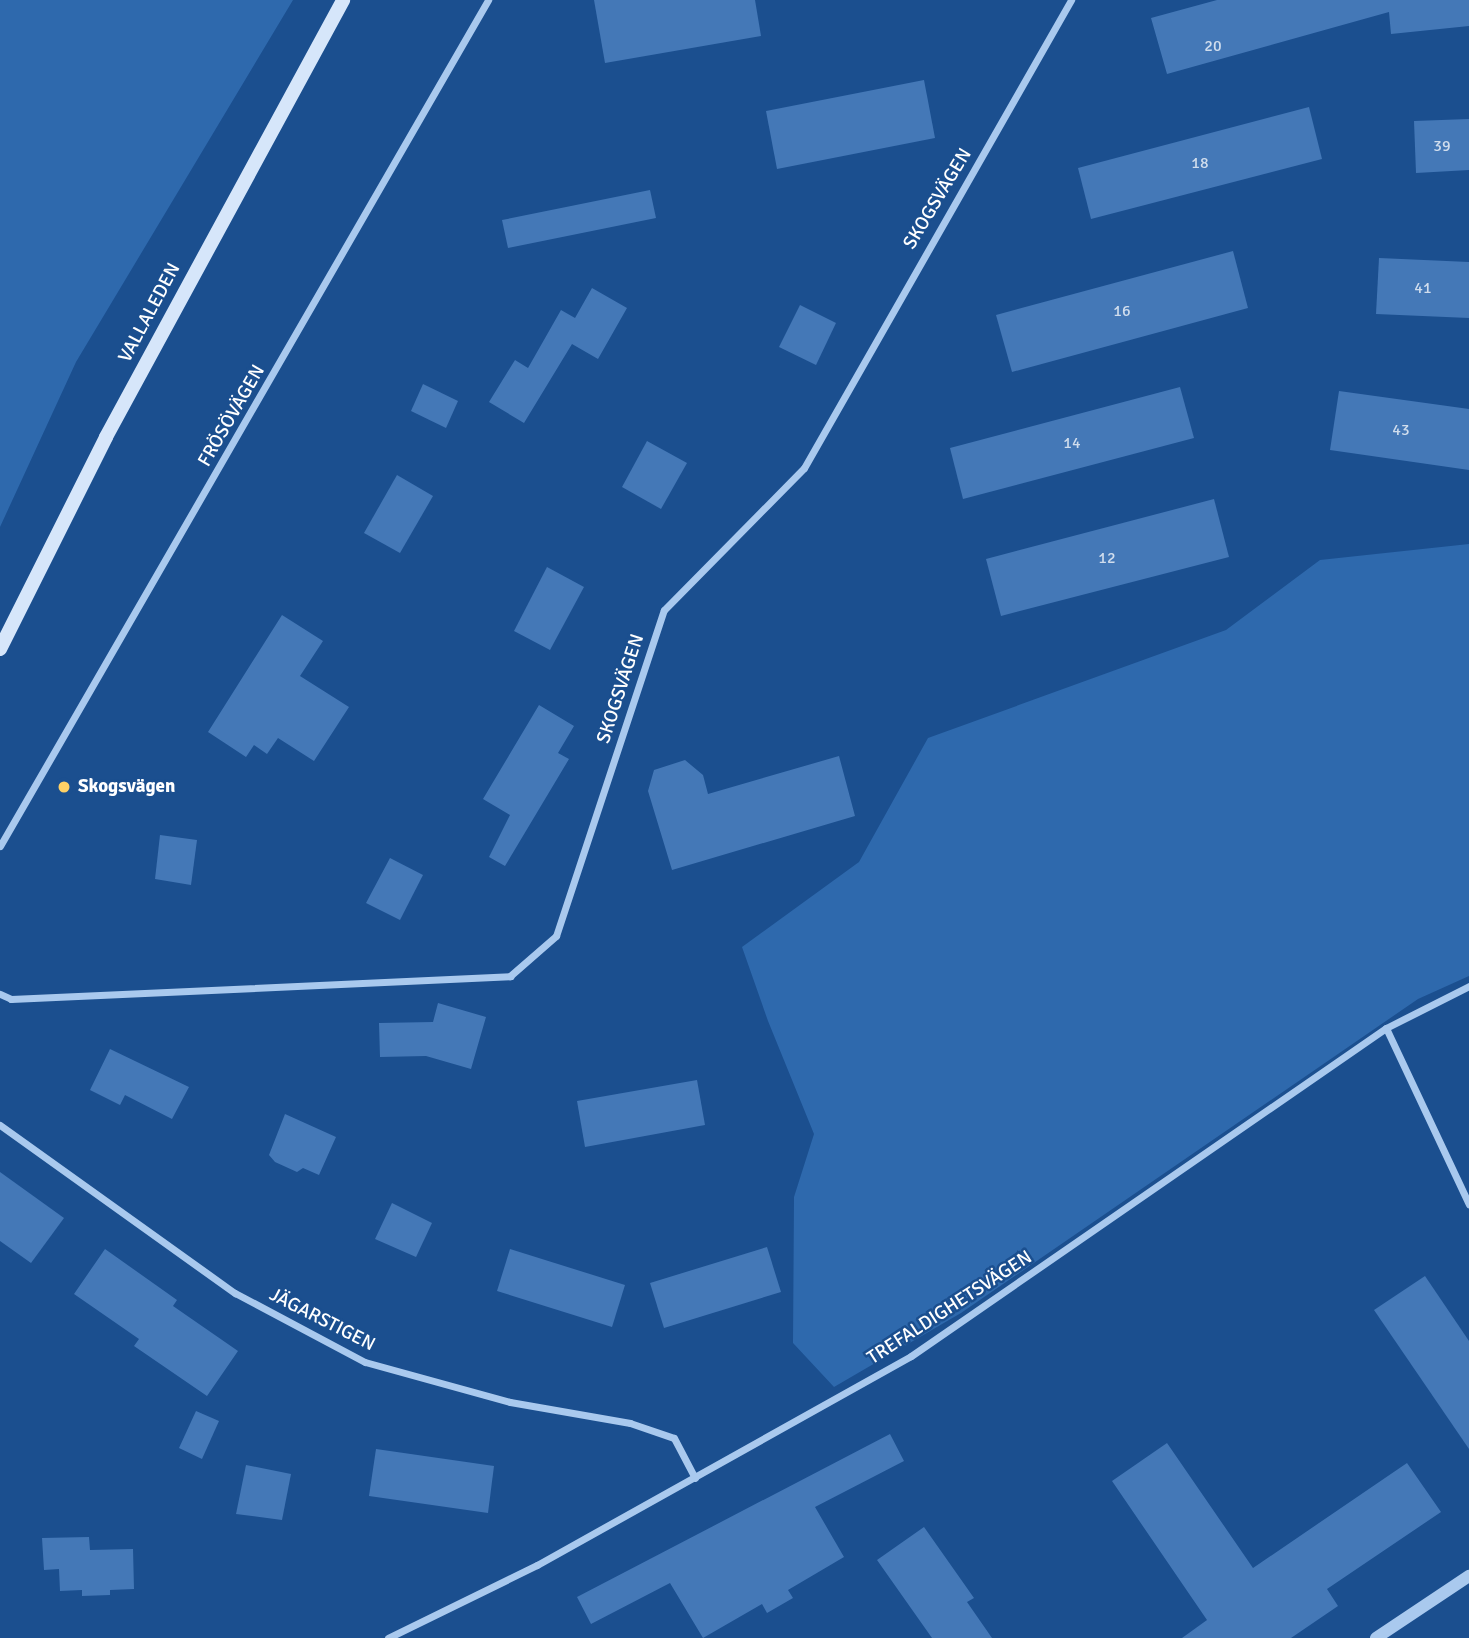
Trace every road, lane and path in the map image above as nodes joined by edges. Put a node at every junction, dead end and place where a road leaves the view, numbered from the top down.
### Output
1 (343, 0) edge
2 (488, 0) edge
3 (1071, 0) edge
4 (0, 649) edge
5 (0, 846) edge
6 (1469, 986) edge
7 (0, 994) edge
8 (1386, 1028) junction
9 (0, 1125) edge
10 (1469, 1204) edge
11 (695, 1478) junction
12 (1469, 1576) edge
13 (388, 1638) edge
14 (1376, 1638) edge

1 - 4 main road, VALLALEDEN
2 - 5 street, FRÖSÖVÄGEN
3 - 7 street, SKOGSVÄGEN
6 - 8 street, TREFALDIGHETSVÄGEN
8 - 10 street
8 - 11 street, TREFALDIGHETSVÄGEN
9 - 11 street, JÄGARSTIGEN
11 - 13 street, TREFALDIGHETSVÄGEN
12 - 14 street

